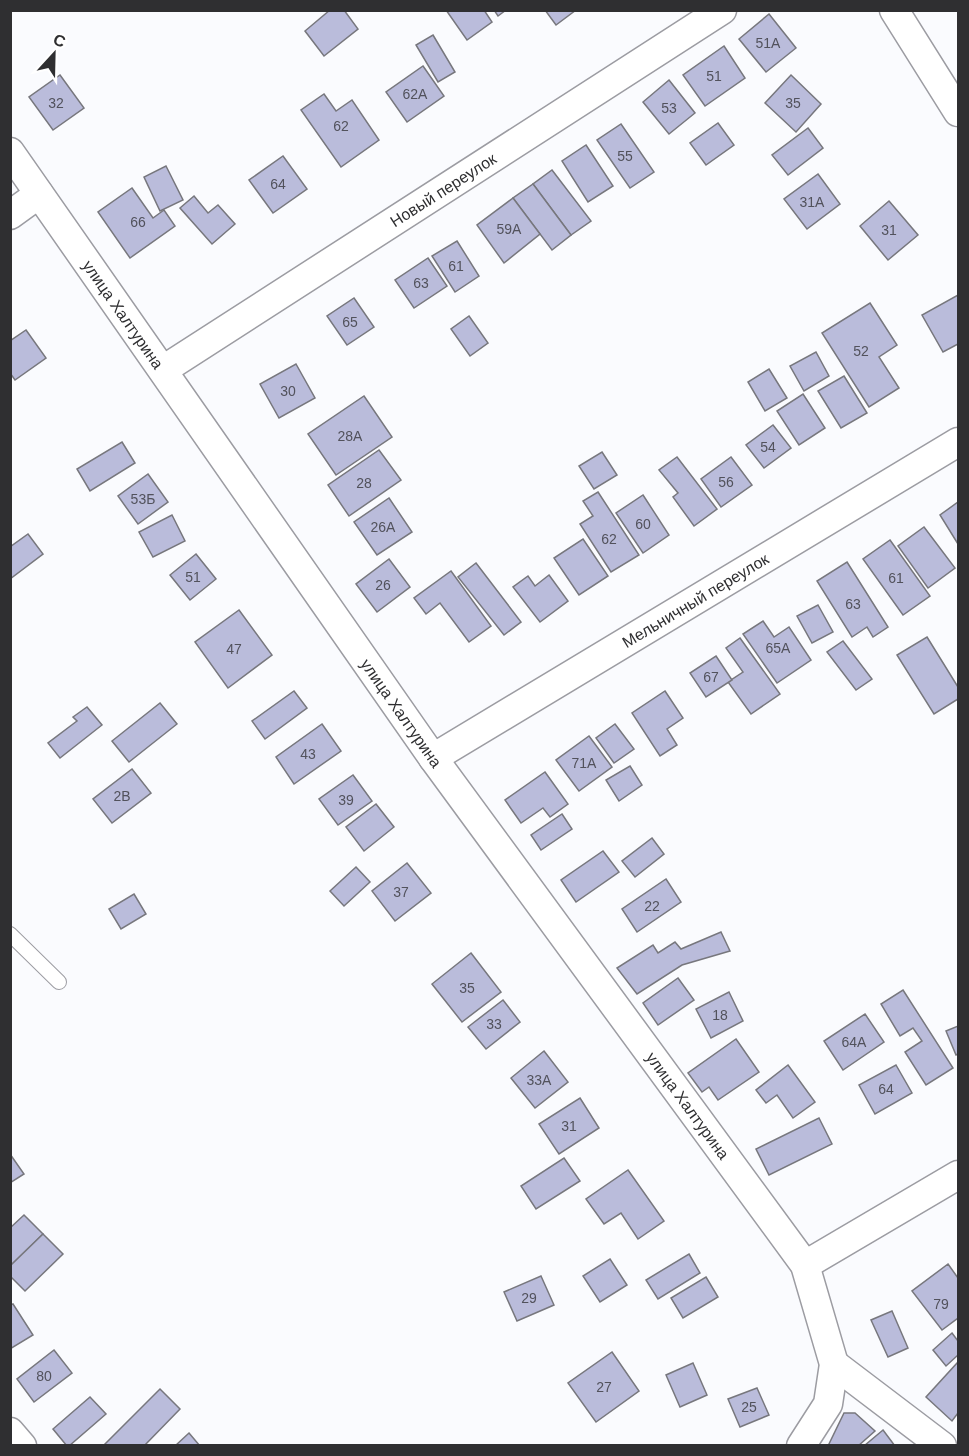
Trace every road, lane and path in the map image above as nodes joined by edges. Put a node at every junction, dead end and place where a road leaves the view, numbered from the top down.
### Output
1 (722, 10) edge
2 (894, 10) edge
3 (958, 112) edge
4 (10, 152) edge
5 (39, 194) junction
6 (10, 215) edge
7 (164, 370) junction
8 (958, 442) edge
9 (433, 758) junction
10 (10, 934) edge
11 (59, 982) dead end
12 (958, 1175) edge
13 (805, 1264) junction
14 (834, 1364) junction
15 (10, 1432) edge
16 (22, 1446) edge
17 (801, 1446) edge
18 (942, 1446) edge

1 - 7 street, Новый переулок
2 - 3 street
4 - 5 street, улица Халтурина
5 - 6 street
5 - 7 street, улица Халтурина
7 - 9 street, улица Халтурина
8 - 9 street, Мельничный переулок
9 - 13 street, улица Халтурина
10 - 11 lane
12 - 13 street
13 - 14 street
14 - 17 street
14 - 18 street
15 - 16 street

